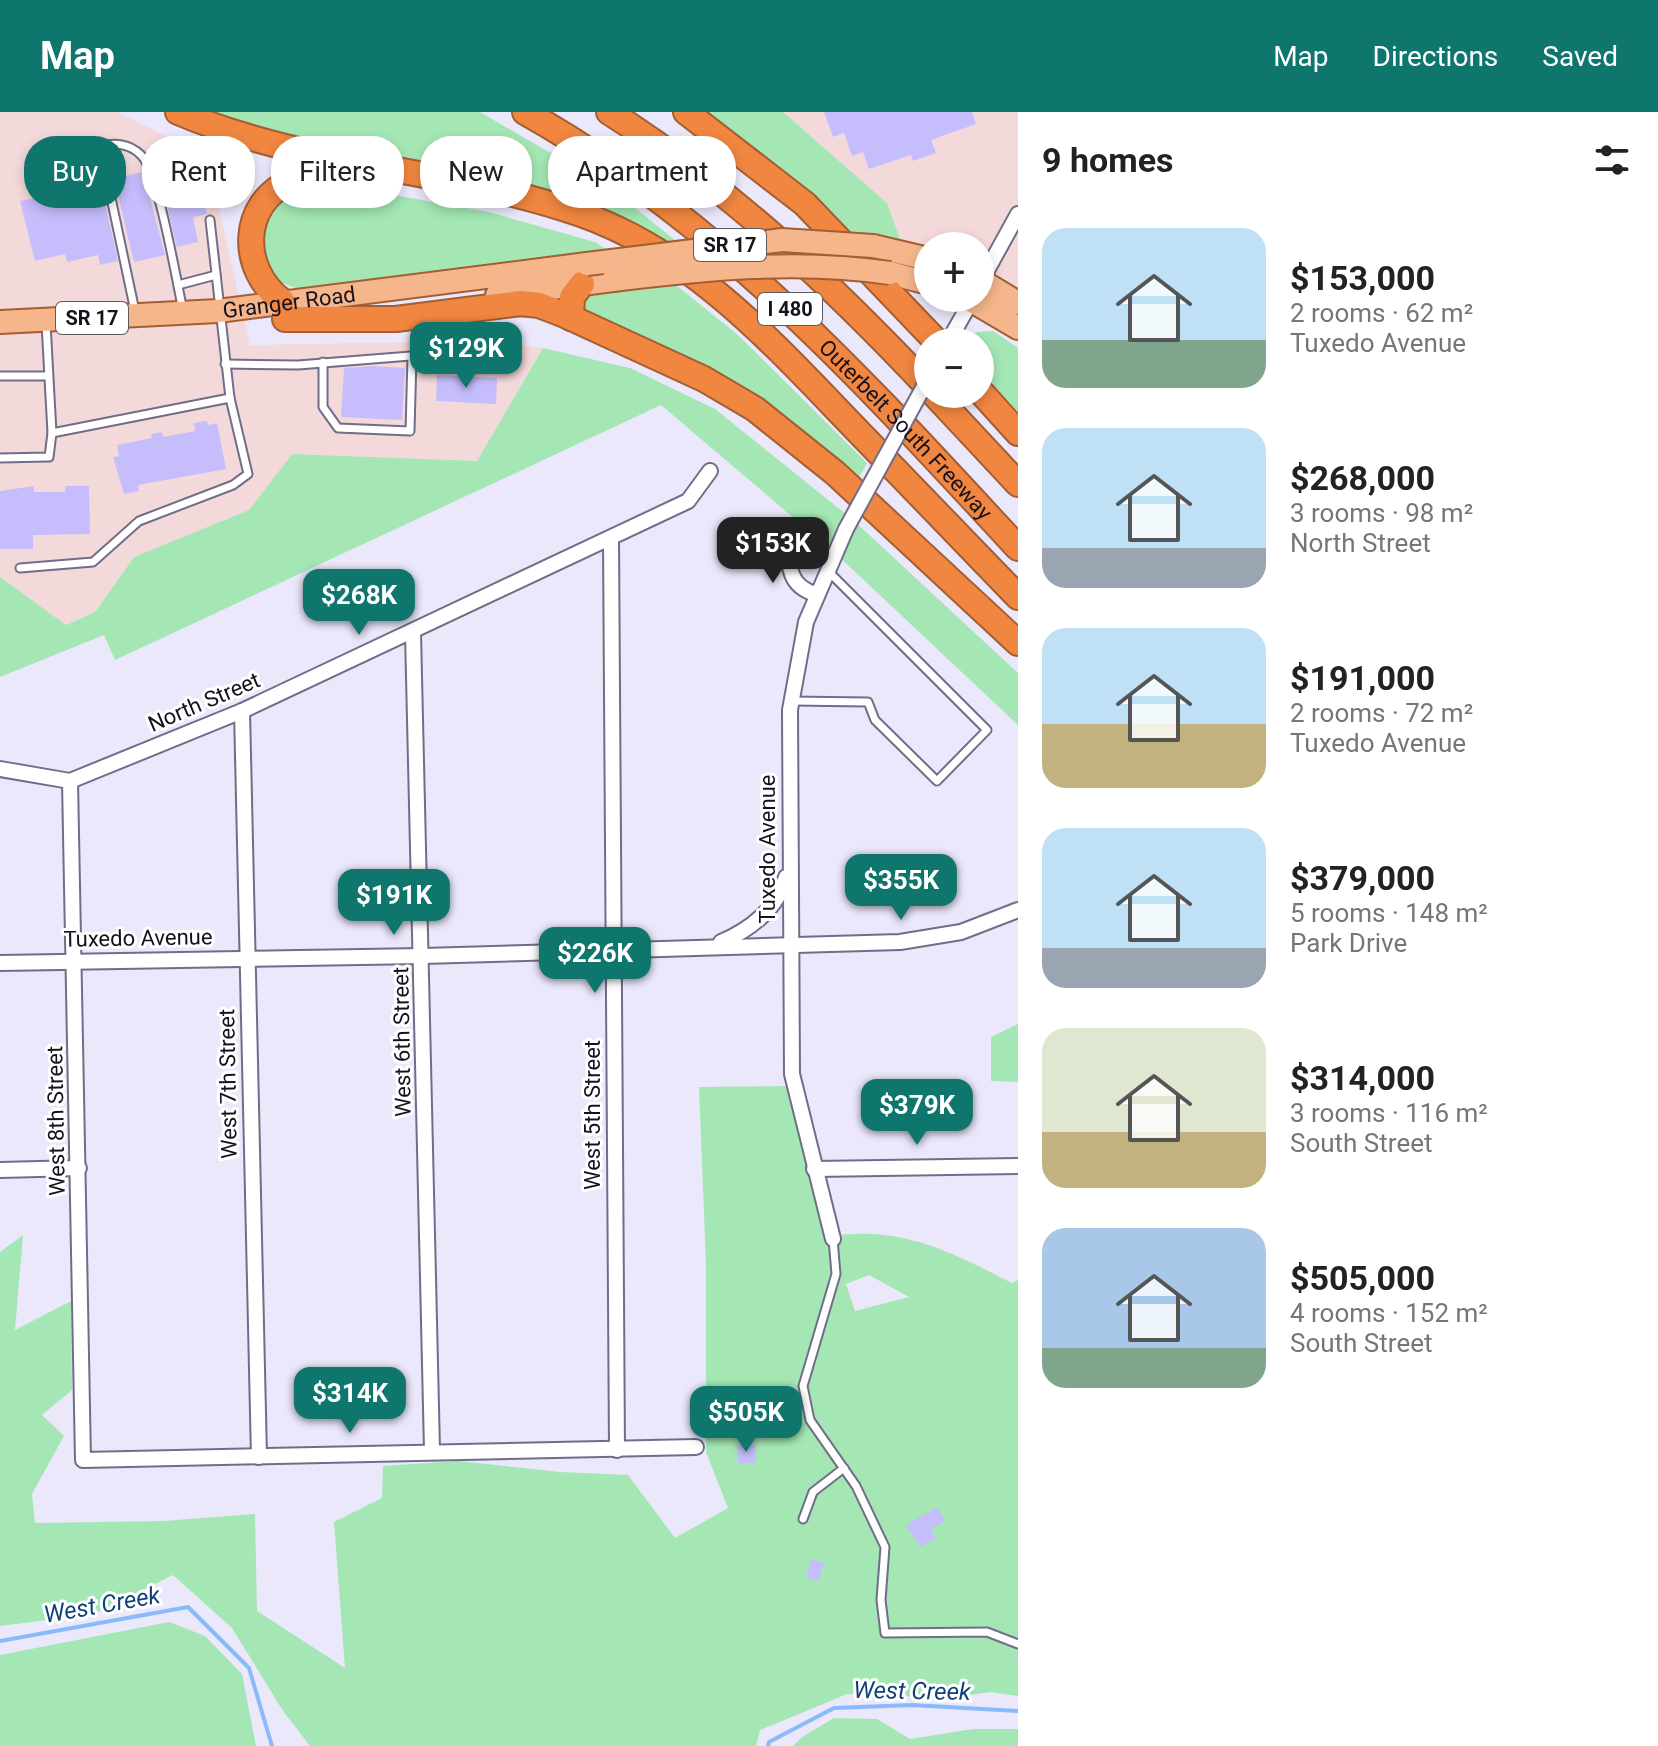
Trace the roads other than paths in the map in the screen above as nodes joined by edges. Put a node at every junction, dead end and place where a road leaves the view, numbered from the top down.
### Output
1 (178, 112) edge
2 (525, 112) edge
3 (609, 112) edge
4 (686, 112) edge
5 (420, 175) edge
6 (420, 188) edge
7 (532, 201) edge
8 (1018, 214) edge
9 (210, 220) dead end
10 (914, 256) edge
11 (994, 257) edge
12 (585, 274) junction
13 (216, 275) junction
14 (914, 279) edge
15 (178, 285) junction
16 (994, 296) edge
17 (1018, 303) edge
18 (994, 306) edge
19 (283, 310) junction
20 (218, 311) junction
21 (183, 313) junction
22 (136, 316) junction
23 (571, 318) junction
24 (46, 320) junction
25 (0, 322) edge
26 (936, 328) edge
27 (1018, 328) edge
28 (412, 357) junction
29 (323, 362) junction
30 (482, 363) dead end
31 (225, 364) junction
32 (914, 373) edge
33 (0, 376) edge
34 (48, 376) junction
35 (230, 398) junction
36 (914, 405) edge
37 (994, 406) edge
38 (947, 408) edge
39 (52, 433) junction
40 (1018, 433) edge
41 (0, 458) edge
42 (710, 471) dead end
43 (1018, 484) edge
44 (611, 539) junction
45 (789, 539) dead end
46 (1018, 548) edge
47 (20, 568) dead end
48 (827, 570) junction
49 (815, 594) junction
50 (1018, 597) edge
51 (413, 633) junction
52 (1018, 643) edge
53 (791, 701) junction
54 (242, 711) junction
55 (0, 769) edge
56 (70, 781) junction
57 (789, 861) junction
58 (1018, 910) edge
59 (789, 944) junction
60 (703, 946) junction
61 (613, 949) junction
62 (423, 956) junction
63 (247, 958) junction
64 (74, 961) junction
65 (0, 963) edge
66 (1018, 1166) edge
67 (79, 1168) junction
68 (814, 1169) junction
69 (0, 1170) edge
70 (833, 1239) joint
71 (696, 1447) dead end
72 (432, 1450) junction
73 (617, 1450) junction
74 (259, 1457) junction
75 (844, 1468) junction
76 (803, 1519) dead end
77 (1018, 1644) edge

1 - 5 highway
2 - 46 highway, Outerbelt South Freeway / I 480
3 - 32 highway, Outerbelt South Freeway / I 480
4 - 26 highway
6 - 19 highway
7 - 50 highway
8 - 11 street
9 - 13 lane
10 - 12 main road, Granger Road / SR 17, bridge
12 - 14 main road, Granger Road / SR 17, bridge
12 - 19 main road, Granger Road / SR 17
12 - 23 highway
13 - 15 lane
13 - 20 lane
15 - 21 lane
15 - 22 lane
16 - 17 main road
18 - 27 main road
19 - 20 main road, Granger Road / SR 17
19 - 23 highway
20 - 21 main road, SR 17
20 - 31 lane
21 - 22 main road, SR 17
22 - 24 main road, SR 17
23 - 52 highway
24 - 25 main road, SR 17
24 - 34 lane
28 - 29 lane
28 - 29 lane
28 - 30 lane
29 - 31 lane
31 - 35 lane
33 - 34 lane
34 - 39 lane
35 - 39 lane
35 - 47 lane
36 - 48 street, Tuxedo Avenue, bridge
37 - 40 highway
38 - 43 highway, Outerbelt South Freeway
39 - 41 lane
42 - 44 street, North Street
44 - 51 street, North Street
44 - 61 street, West 5th Street
45 - 49 street
48 - 49 street, Tuxedo Avenue
48 - 53 lane
49 - 53 street, Tuxedo Avenue
51 - 54 street, North Street
51 - 62 street, West 6th Street
53 - 57 street, Tuxedo Avenue
54 - 56 street, North Street
54 - 63 street, West 7th Street
55 - 56 street
56 - 64 street, West 8th Street
57 - 59 street, Tuxedo Avenue
57 - 60 street
58 - 59 street
59 - 60 street, Tuxedo Avenue
59 - 68 street
60 - 61 street, Tuxedo Avenue
61 - 62 street, Tuxedo Avenue
61 - 73 street, West 5th Street
62 - 63 street, Tuxedo Avenue
62 - 72 street, West 6th Street
63 - 64 street, Tuxedo Avenue
63 - 74 street, West 7th Street
64 - 65 street, Tuxedo Avenue
64 - 67 street, West 8th Street
66 - 68 street
67 - 69 street
67 - 74 street, West 8th Street
68 - 70 street
70 - 75 lane
71 - 73 street
72 - 73 street
72 - 74 street
75 - 76 lane
75 - 77 lane

